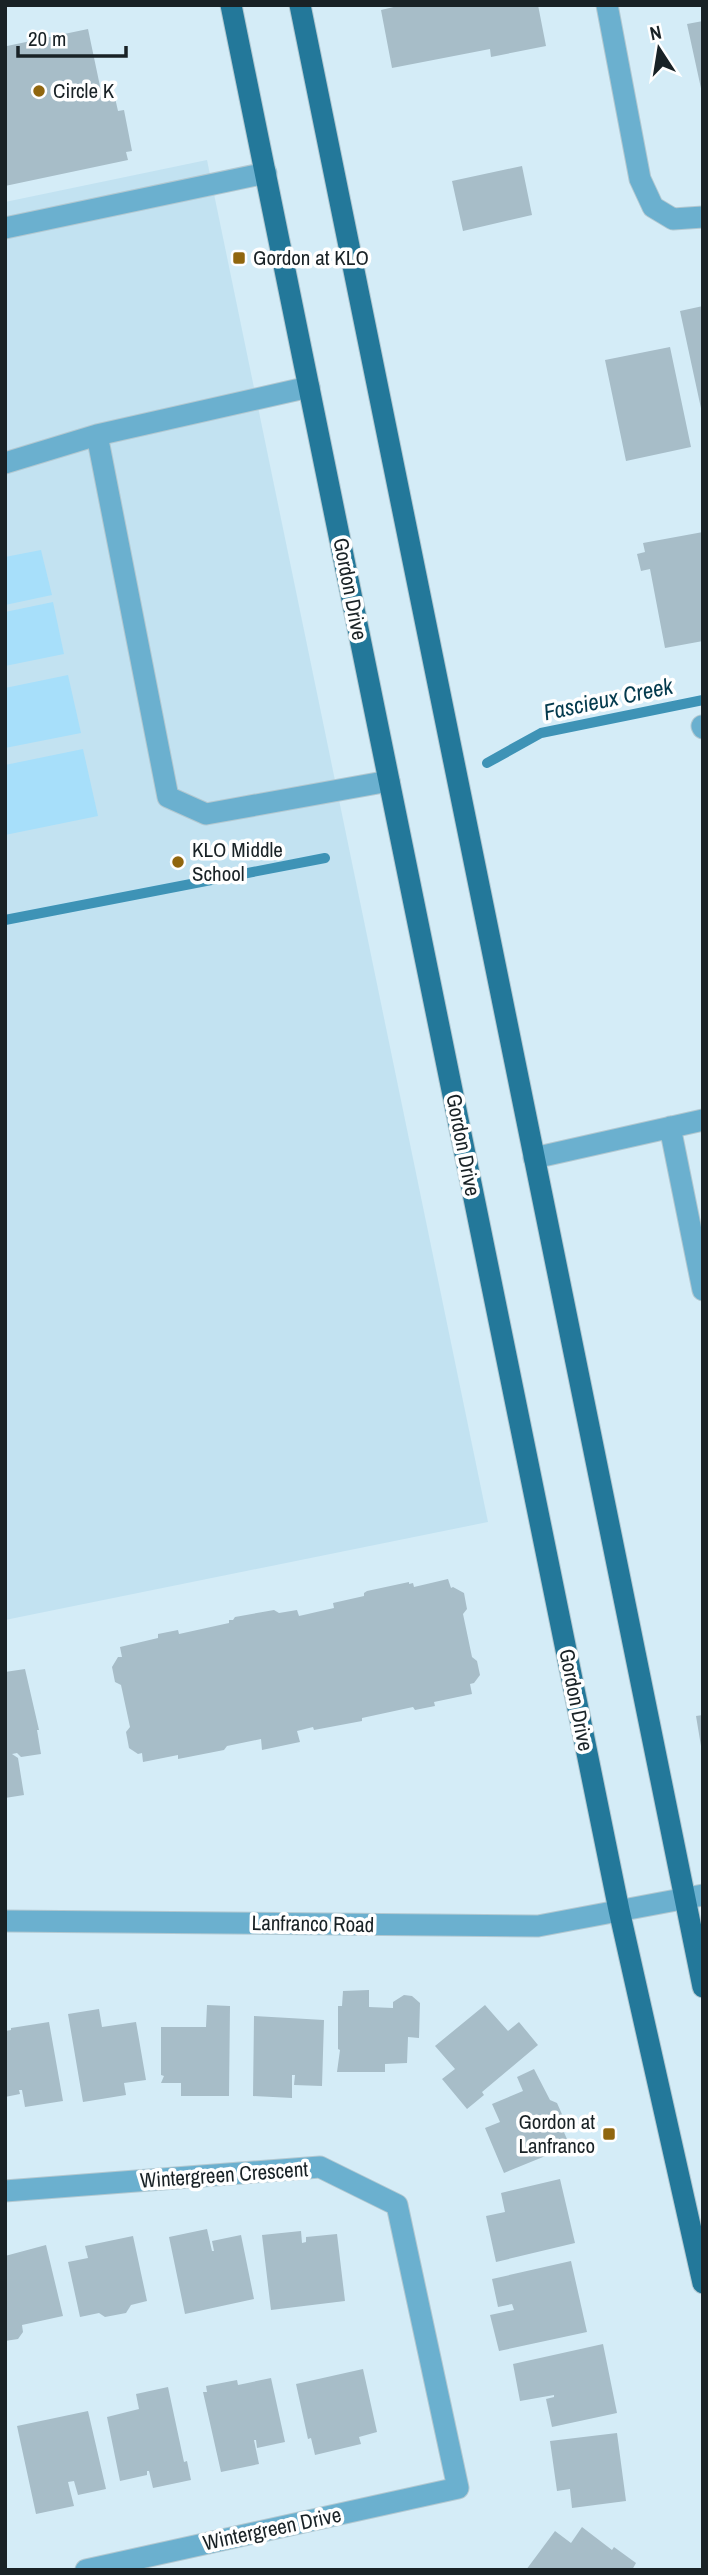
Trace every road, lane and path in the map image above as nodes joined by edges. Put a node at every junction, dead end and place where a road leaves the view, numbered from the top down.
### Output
1 (231, 5) edge
2 (300, 5) edge
3 (607, 5) edge
4 (266, 173) junction
5 (703, 217) edge
6 (5, 228) edge
7 (309, 387) junction
8 (97, 435) junction
9 (5, 463) edge
10 (389, 780) junction
11 (703, 1120) edge
12 (670, 1128) junction
13 (534, 1158) junction
14 (703, 1290) edge
15 (694, 1897) edge
16 (619, 1910) junction
17 (5, 1921) edge
18 (703, 1987) edge
19 (5, 2191) edge
20 (703, 2283) edge
21 (458, 2488) joint
22 (86, 2570) edge

1 - 4 main road, Gordon Drive
2 - 13 main road
3 - 5 street
4 - 6 street
4 - 7 main road, Gordon Drive
7 - 8 street
7 - 10 main road, Gordon Drive
8 - 9 street
8 - 10 street
10 - 16 main road, Gordon Drive
11 - 12 street
12 - 13 street
12 - 14 street
13 - 15 main road
15 - 16 street, Lanfranco Road
15 - 18 main road
16 - 17 street, Lanfranco Road
16 - 20 main road, Gordon Drive
19 - 21 street, Wintergreen Crescent
21 - 22 street, Wintergreen Drive

